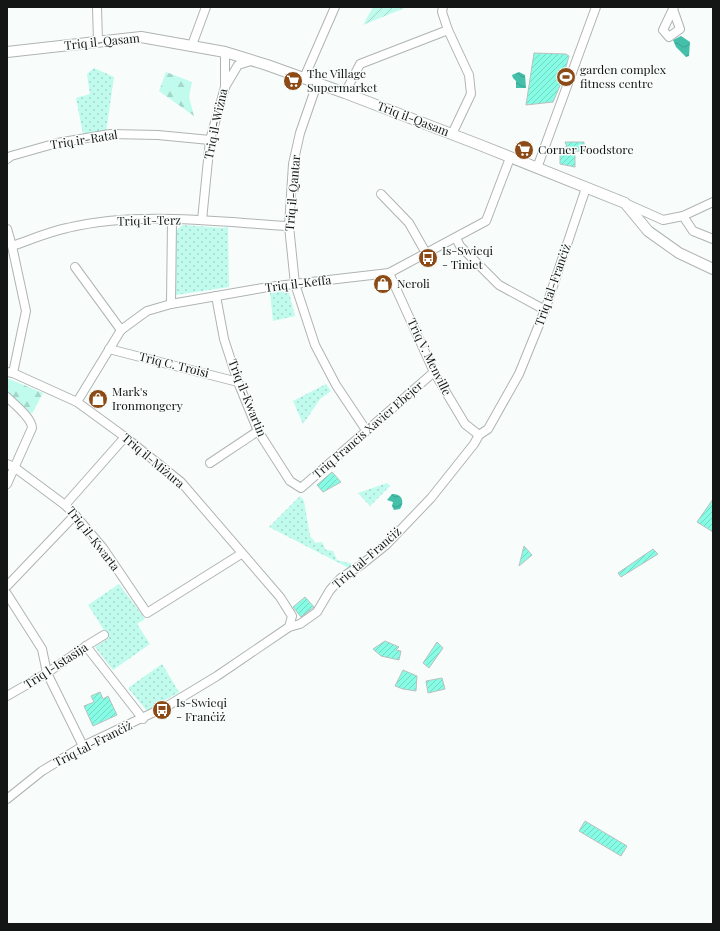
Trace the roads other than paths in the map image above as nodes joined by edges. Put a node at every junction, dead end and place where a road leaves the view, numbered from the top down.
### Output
1 (97, 7) edge
2 (206, 7) edge
3 (335, 7) edge
4 (443, 7) edge
5 (596, 7) edge
6 (448, 30) junction
7 (98, 42) junction
8 (192, 45) junction
9 (7, 52) edge
10 (225, 52) junction
11 (252, 61) junction
12 (304, 78) junction
13 (317, 84) junction
14 (225, 86) junction
15 (345, 93) junction
16 (452, 134) junction
17 (210, 140) junction
18 (510, 158) junction
19 (7, 159) edge
20 (537, 168) junction
21 (586, 188) junction
22 (381, 194) dead end
23 (713, 202) edge
24 (625, 203) junction
25 (682, 216) junction
26 (172, 220) junction
27 (202, 220) junction
28 (289, 226) junction
29 (7, 229) edge
30 (456, 238) junction
31 (713, 239) edge
32 (12, 246) junction
33 (426, 253) junction
34 (75, 267) dead end
35 (713, 269) edge
36 (389, 273) junction
37 (295, 284) junction
38 (216, 296) junction
39 (171, 304) junction
40 (545, 310) junction
41 (121, 330) junction
42 (109, 349) junction
43 (10, 372) edge
44 (434, 372) junction
45 (238, 382) junction
46 (7, 397) edge
47 (77, 402) junction
48 (366, 430) junction
49 (258, 431) junction
50 (479, 436) junction
51 (125, 437) junction
52 (210, 463) dead end
53 (10, 465) edge
54 (7, 484) edge
55 (301, 488) joint
56 (65, 505) junction
57 (75, 515) junction
58 (241, 554) junction
59 (7, 586) edge
60 (7, 594) edge
61 (290, 627) junction
62 (104, 635) dead end
63 (86, 646) junction
64 (47, 673) junction
65 (7, 696) edge
66 (143, 719) junction
67 (83, 746) junction
68 (7, 799) edge

1 - 7 street
2 - 8 street
3 - 12 street
4 - 6 street
5 - 20 street
6 - 15 street
6 - 16 street
7 - 8 street, Triq il-Qasam
7 - 9 street, Triq il-Qasam
8 - 10 street, Triq il-Qasam
10 - 11 street, Triq il-Qasam
10 - 14 street, Triq il-Wiżna
11 - 12 street, Triq il-Qasam
11 - 14 street
12 - 13 street, Triq il-Qasam
13 - 15 street, Triq il-Qasam
13 - 28 street, Triq il-Qantar
14 - 17 street, Triq il-Wiżna
15 - 16 street, Triq il-Qasam
16 - 18 street, Triq il-Qasam
17 - 19 street, Triq ir-Ratal
17 - 27 street, Triq il-Wiżna
18 - 20 street, Triq il-Qasam
18 - 30 street, Triq il-Keffa
20 - 21 street, Triq il-Qasam
21 - 24 street, Triq il-Qasam
21 - 40 street, Triq tal-Franċiż
22 - 33 street
23 - 25 street
24 - 25 street
24 - 35 street
25 - 31 street
26 - 27 street, Triq it-Terz
26 - 32 street, Triq it-Terz
26 - 39 street
27 - 28 street, Triq it-Terz
28 - 37 street, Triq il-Qantar
29 - 32 street
30 - 33 street, Triq il-Keffa
30 - 40 street
32 - 43 street
33 - 36 street, Triq il-Keffa
34 - 41 street
36 - 37 street, Triq il-Keffa
36 - 44 street, Triq V. Menville
37 - 38 street, Triq il-Keffa
37 - 48 street, Triq il-Qantar
38 - 39 street, Triq il-Keffa
38 - 45 street, Triq il-Kwartin
39 - 41 street, Triq il-Keffa
40 - 50 street, Triq tal-Franċiż
41 - 42 street, Triq il-Keffa
42 - 45 street, Triq C. Troisi
42 - 47 street, Triq il-Keffa
43 - 47 street, Triq il-Miżura
44 - 48 street, Triq Francis Xavier Ebejer
44 - 50 street, Triq V. Menville
45 - 49 street, Triq il-Kwartin
46 - 53 street
47 - 51 street, Triq il-Miżura
48 - 55 street, Triq Francis Xavier Ebejer
49 - 52 street
49 - 55 street, Triq il-Kwartin
50 - 61 street, Triq tal-Franċiż
51 - 56 street
51 - 58 street, Triq il-Miżura
53 - 54 street
53 - 56 street, Triq il-Kwarta
56 - 57 street, Triq il-Kwarta
57 - 58 street, Triq il-Kwarta
57 - 59 street
58 - 61 street, Triq il-Miżura
60 - 64 street
61 - 66 street, Triq tal-Franċiż
62 - 63 street, Triq l-Istasija
63 - 64 street, Triq l-Istasija
63 - 66 street
64 - 65 street, Triq l-Istasija
64 - 67 street
66 - 67 street, Triq tal-Franċiż
67 - 68 street, Triq tal-Franċiż

